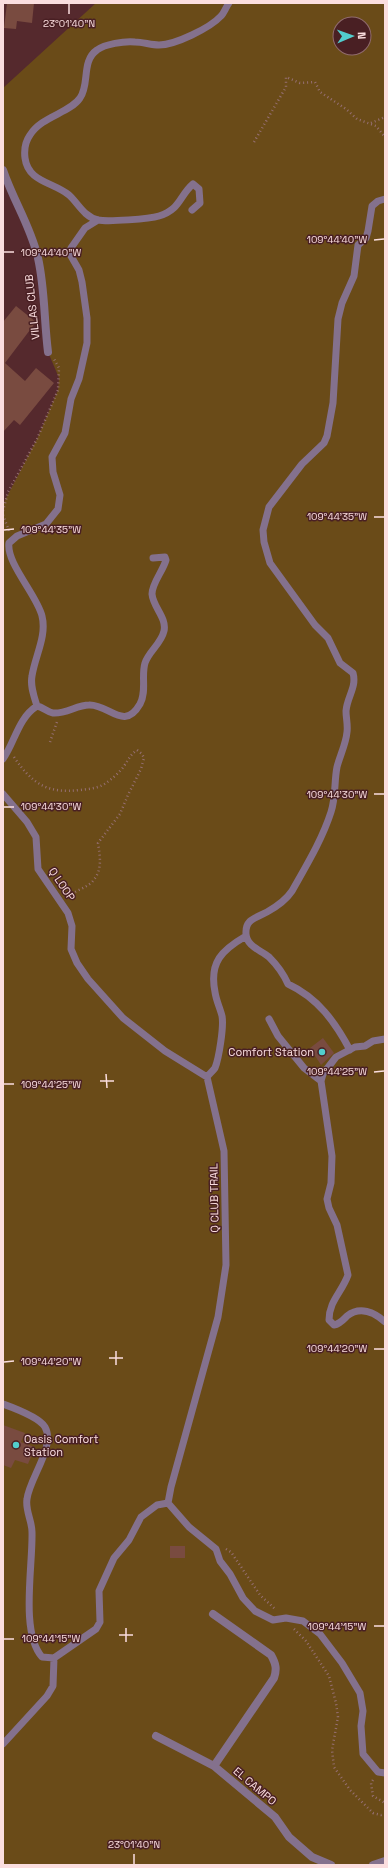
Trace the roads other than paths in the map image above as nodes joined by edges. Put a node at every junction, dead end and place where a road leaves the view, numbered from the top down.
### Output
1 (229, 3) edge
2 (3, 170) edge
3 (385, 199) edge
4 (192, 210) dead end
5 (98, 220) junction
6 (48, 352) road end
7 (153, 558) dead end
8 (37, 706) junction
9 (3, 759) edge
10 (3, 794) edge
11 (246, 936) junction
12 (269, 1019) dead end
13 (385, 1038) edge
14 (350, 1050) junction
15 (207, 1077) junction
16 (321, 1080) junction
17 (385, 1322) edge
18 (3, 1404) edge
19 (168, 1503) junction
20 (213, 1614) dead end
21 (54, 1658) junction
22 (156, 1736) dead end
23 (3, 1744) edge
24 (214, 1766) junction
25 (381, 1773) edge
26 (385, 1861) edge
27 (330, 1865) edge
28 (373, 1865) edge

1 - 5 lane
2 - 6 street, VILLAS CLUB
3 - 11 lane
4 - 5 lane
5 - 8 lane
7 - 8 lane
8 - 9 lane
10 - 15 lane, Q LOOP
11 - 14 lane
11 - 15 lane
12 - 16 lane
13 - 14 lane
14 - 16 lane
15 - 19 lane, Q CLUB TRAIL
16 - 17 lane
18 - 21 lane
19 - 21 lane
19 - 25 lane
20 - 24 street
21 - 23 lane
22 - 24 street, EL CAMPO
24 - 27 street, EL CAMPO
26 - 28 street

